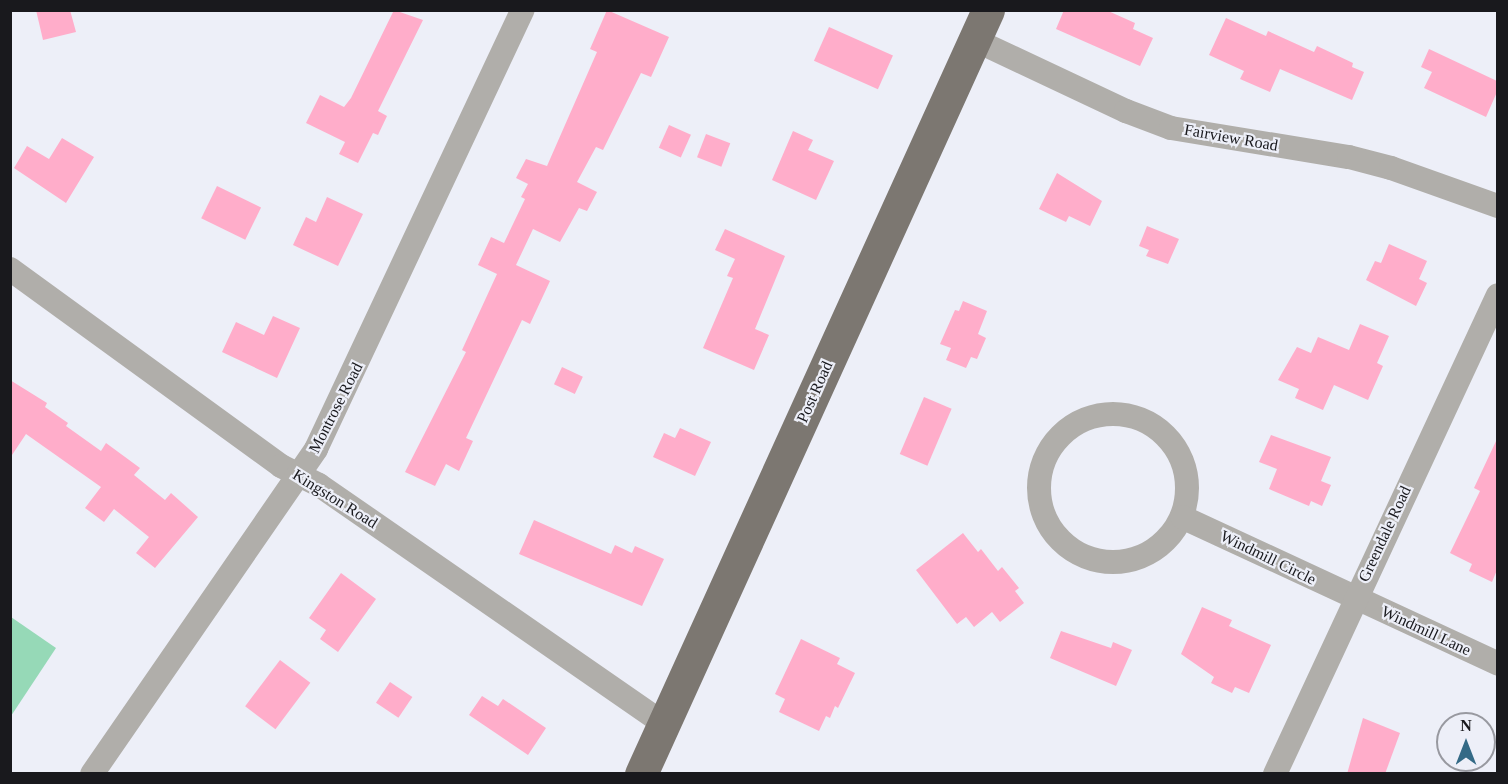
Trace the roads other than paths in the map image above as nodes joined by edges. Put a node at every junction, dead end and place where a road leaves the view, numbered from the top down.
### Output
1 (523, 10) edge
2 (988, 10) edge
3 (975, 40) junction
4 (1497, 206) edge
5 (10, 269) edge
6 (1497, 295) edge
7 (299, 475) junction
8 (1182, 517) junction
9 (1355, 599) junction
10 (1497, 663) edge
11 (664, 724) junction
12 (92, 774) edge
13 (641, 774) edge
14 (1275, 774) edge

1 - 7 street, Montrose Road
2 - 3 main road, Post Road
3 - 4 street, Fairview Road
3 - 11 main road, Post Road
5 - 7 street, Kingston Road
6 - 9 street, Greendale Road
7 - 11 street, Kingston Road
7 - 12 street, Montrose Road
8 - 8 street
8 - 9 street, Windmill Circle
9 - 10 street, Windmill Lane
9 - 14 street, Greendale Road
11 - 13 main road, Post Road

